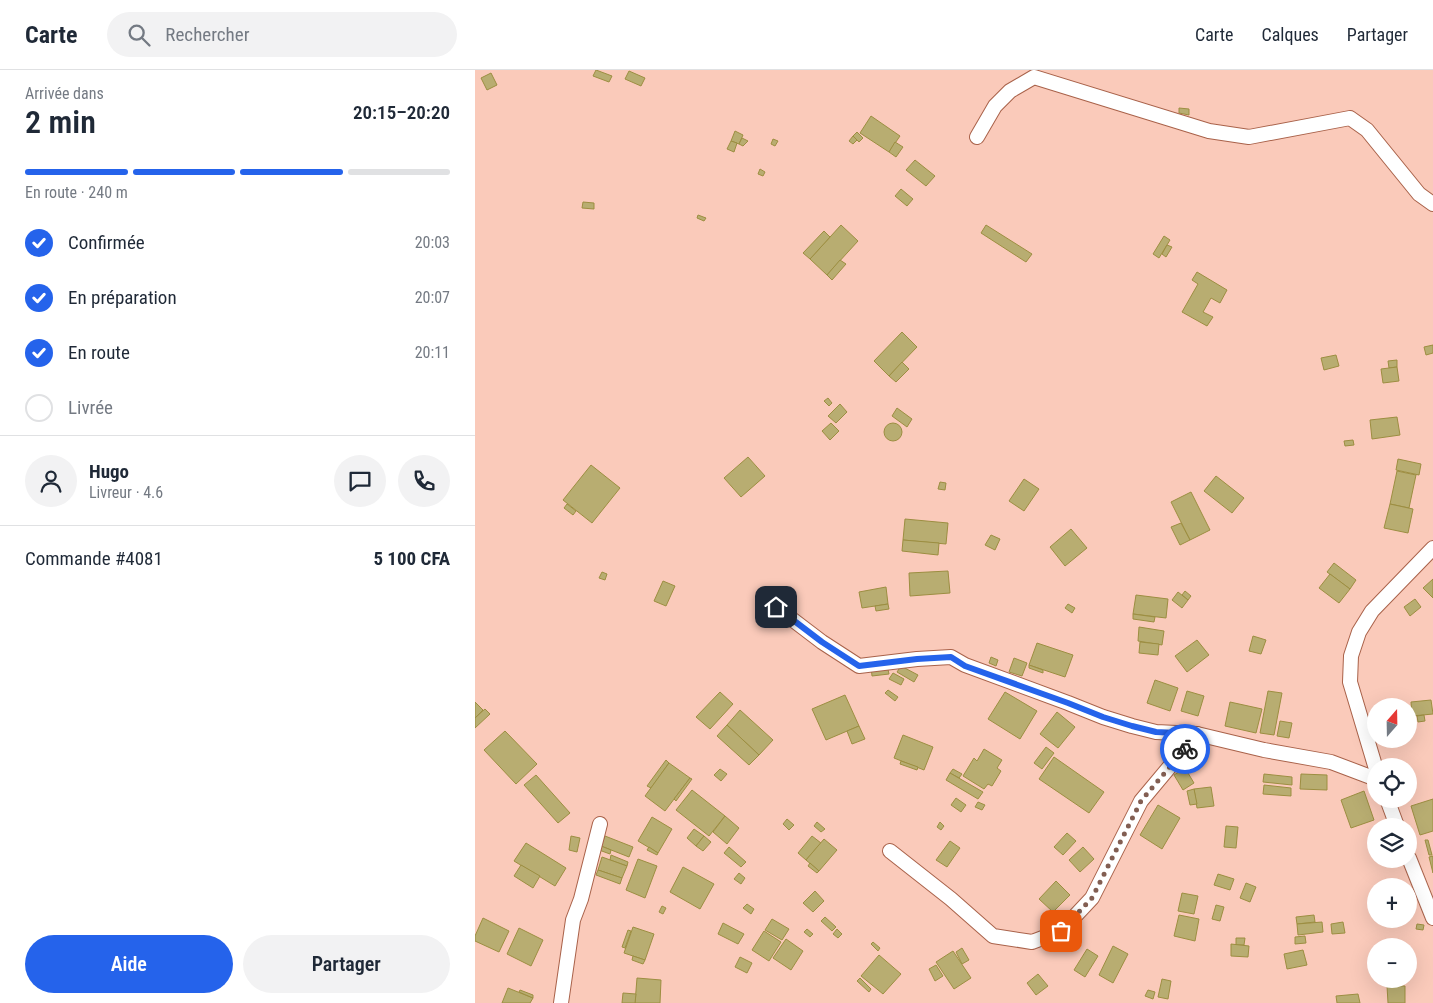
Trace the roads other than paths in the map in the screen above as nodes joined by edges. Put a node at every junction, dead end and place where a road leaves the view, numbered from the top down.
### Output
1 (977, 137) dead end
2 (1433, 204) edge
3 (1433, 548) edge
4 (776, 607) dead end
5 (1197, 734) junction
6 (1373, 758) edge
7 (1367, 776) edge
8 (600, 824) dead end
9 (890, 851) dead end
10 (1413, 868) edge
11 (1433, 918) edge
12 (561, 1003) edge

1 - 2 street
3 - 6 street
4 - 5 street
5 - 7 street
5 - 9 street
8 - 12 street
10 - 11 street

